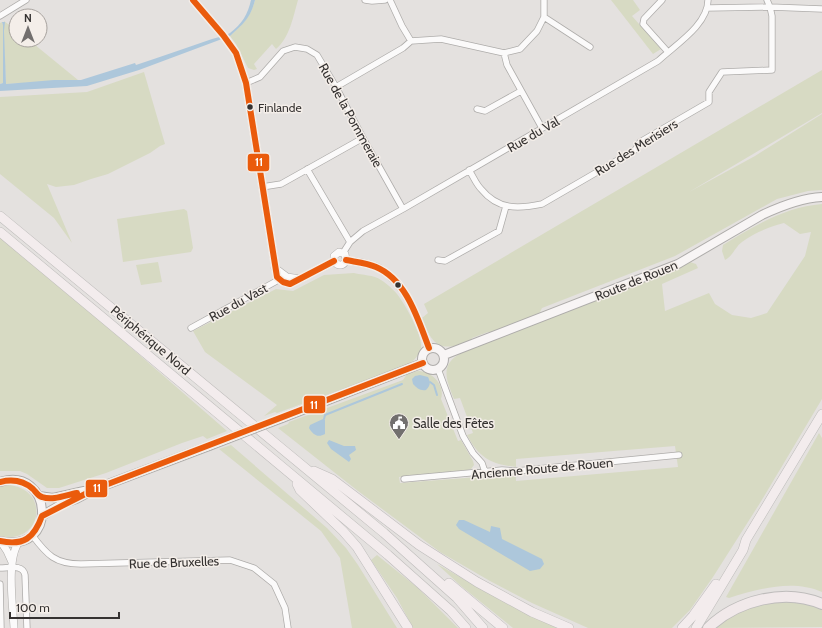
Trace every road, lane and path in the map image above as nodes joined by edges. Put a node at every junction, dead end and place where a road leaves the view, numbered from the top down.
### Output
1 (26, 0) edge
2 (193, 0) edge
3 (365, 0) edge
4 (385, 0) edge
5 (390, 0) edge
6 (544, 0) edge
7 (662, 0) edge
8 (708, 0) edge
9 (767, 0) edge
10 (770, 7) junction
11 (708, 8) junction
12 (822, 8) edge
13 (0, 16) edge
14 (544, 17) junction
15 (411, 41) junction
16 (590, 47) dead end
17 (668, 52) junction
18 (504, 53) junction
19 (246, 83) junction
20 (336, 87) junction
21 (521, 91) junction
22 (477, 109) dead end
23 (542, 128) junction
24 (363, 138) junction
25 (308, 169) junction
26 (469, 170) junction
27 (262, 188) junction
28 (822, 197) edge
29 (506, 206) junction
30 (403, 209) junction
31 (0, 216) edge
32 (0, 232) edge
33 (350, 242) junction
34 (343, 253) junction
35 (346, 260) junction
36 (438, 260) dead end
37 (334, 261) junction
38 (282, 278) junction
39 (191, 328) dead end
40 (429, 348) junction
41 (444, 355) junction
42 (423, 363) junction
43 (438, 369) junction
44 (822, 414) edge
45 (679, 456) dead end
46 (302, 465) junction
47 (485, 472) junction
48 (293, 476) junction
49 (404, 479) dead end
50 (0, 482) edge
51 (95, 489) junction
52 (39, 496) junction
53 (42, 516) junction
54 (384, 533) junction
55 (32, 535) junction
56 (746, 540) junction
57 (0, 542) edge
58 (19, 542) junction
59 (12, 565) junction
60 (0, 568) edge
61 (0, 584) edge
62 (822, 604) edge
63 (1, 628) edge
64 (14, 628) edge
65 (27, 628) edge
66 (288, 628) edge
67 (408, 628) edge
68 (466, 628) edge
69 (483, 628) edge
70 (503, 628) edge
71 (569, 628) edge
72 (682, 628) edge
73 (696, 628) edge
74 (708, 628) edge

1 - 13 street
2 - 19 street
3 - 4 street
5 - 15 street
6 - 14 street
7 - 17 street
8 - 11 street
9 - 10 street
10 - 11 street
10 - 12 street
10 - 29 street, Rue des Merisiers
11 - 17 street, Rue du Val
14 - 16 street
14 - 18 street
15 - 18 street
15 - 20 street
17 - 23 street, Rue du Val
18 - 21 street
19 - 20 street, Rue de la Pommeraie
19 - 27 street
20 - 24 street, Rue de la Pommeraie
21 - 22 street
21 - 23 street
23 - 26 street, Rue du Val
24 - 25 street
24 - 30 street, Rue de la Pommeraie
25 - 27 street
25 - 33 street
26 - 29 street, Rue des Merisiers
26 - 30 street, Rue du Val
27 - 38 street
28 - 41 main road, Route de Rouen
29 - 36 street
30 - 33 street, Rue du Val
31 - 46 highway, Périphérique Nord
32 - 48 highway, Périphérique Nord
33 - 34 street, Rue du Val
34 - 35 street
34 - 37 street
35 - 37 street
35 - 40 street
37 - 38 street
38 - 39 street, Rue du Vast
40 - 41 main road
40 - 42 main road
41 - 43 main road
42 - 43 main road
42 - 51 main road, bridge
43 - 47 street
44 - 56 highway
45 - 47 street, Ancienne Route de Rouen
46 - 54 highway
46 - 71 highway
47 - 49 street, Ancienne Route de Rouen
48 - 67 highway
48 - 68 highway, Périphérique Nord
50 - 52 main road
51 - 52 main road
51 - 53 main road
52 - 53 main road
53 - 55 main road
54 - 69 highway
54 - 70 highway
55 - 58 main road
55 - 66 street, Rue de Bruxelles
56 - 72 highway
56 - 73 highway
57 - 58 main road
57 - 59 street
58 - 59 street
59 - 60 street
59 - 64 street
59 - 65 street
61 - 63 street
62 - 74 highway

